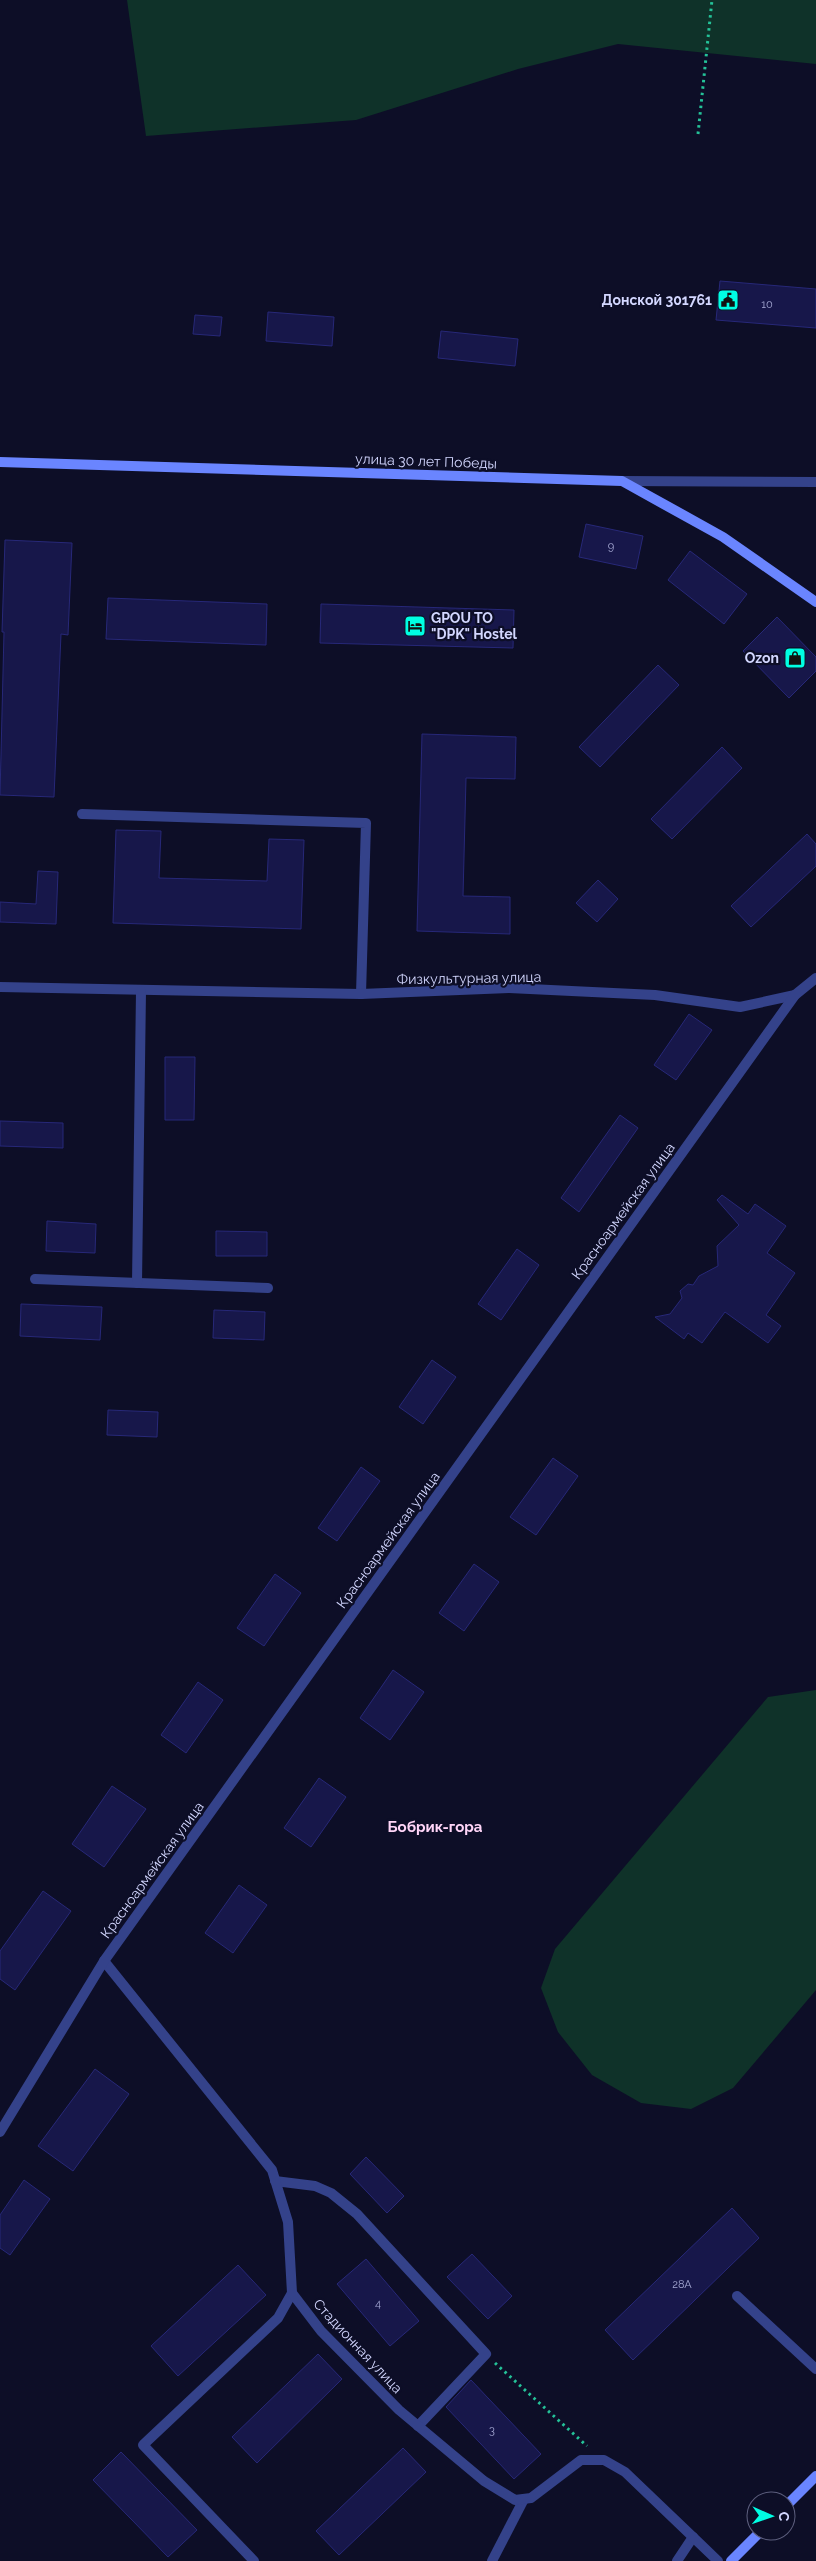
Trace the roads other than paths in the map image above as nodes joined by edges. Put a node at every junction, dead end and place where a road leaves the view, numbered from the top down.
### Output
1 (0, 462) edge
2 (622, 481) junction
3 (816, 482) edge
4 (816, 602) edge
5 (82, 814) dead end
6 (816, 978) edge
7 (0, 987) edge
8 (141, 991) junction
9 (361, 994) junction
10 (795, 995) junction
11 (35, 1279) dead end
12 (137, 1283) junction
13 (268, 1288) dead end
14 (104, 1961) junction
15 (0, 2132) edge
16 (275, 2181) junction
17 (292, 2293) junction
18 (737, 2296) dead end
19 (816, 2369) edge
20 (418, 2426) junction
21 (816, 2476) edge
22 (796, 2496) edge
23 (524, 2501) junction
24 (693, 2536) junction
25 (751, 2541) edge
26 (254, 2561) edge
27 (492, 2561) edge
28 (677, 2561) edge
29 (718, 2561) edge
30 (731, 2561) edge

1 - 2 main road, улица 30 лет Победы
2 - 3 street
2 - 4 main road, улица 30 лет Победы
5 - 9 street
6 - 10 street, Красноармейская улица
7 - 8 street, Физкультурная улица
8 - 9 street, Физкультурная улица
8 - 12 street
9 - 10 street, Физкультурная улица
10 - 14 street, Красноармейская улица
11 - 12 street
12 - 13 street
14 - 15 street, Красноармейская улица
14 - 16 street
16 - 17 street
16 - 20 street
17 - 20 street, Стадионная улица
17 - 26 street
18 - 19 street
20 - 23 street, Стадионная улица
21 - 22 main road
23 - 24 street
23 - 27 street
24 - 28 street
24 - 29 street
25 - 30 main road

